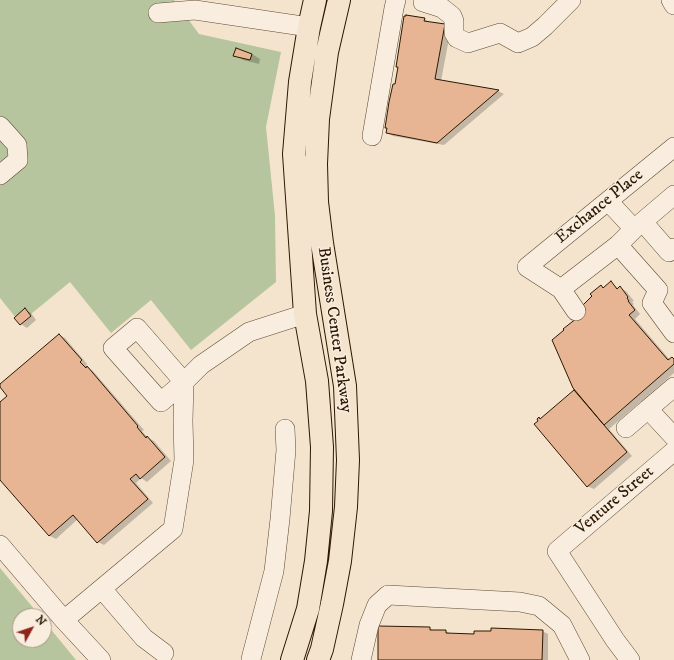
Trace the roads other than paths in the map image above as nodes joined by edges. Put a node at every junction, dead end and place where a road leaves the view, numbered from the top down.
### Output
1 (315, 0) edge
2 (339, 0) edge
3 (396, 0) edge
4 (571, 0) edge
5 (671, 0) edge
6 (421, 1) edge
7 (195, 5) edge
8 (674, 5) edge
9 (158, 13) dead end
10 (309, 27) junction
11 (0, 126) edge
12 (372, 136) dead end
13 (674, 147) edge
14 (0, 175) edge
15 (674, 195) edge
16 (608, 201) junction
17 (638, 226) junction
18 (618, 244) junction
19 (674, 248) edge
20 (561, 289) junction
21 (576, 311) dead end
22 (305, 314) junction
23 (674, 333) edge
24 (674, 386) edge
25 (648, 409) junction
26 (626, 428) dead end
27 (285, 429) dead end
28 (674, 437) edge
29 (674, 451) edge
30 (0, 546) edge
31 (102, 588) junction
32 (64, 620) junction
33 (164, 653) dead end
34 (621, 657) edge
35 (251, 659) dead end
36 (101, 660) edge
37 (292, 660) edge
38 (318, 660) edge
39 (361, 660) edge
40 (580, 660) edge

1 - 10 main road, Business Center Parkway
2 - 38 main road, Business Center Parkway
3 - 12 street
4 - 6 street
5 - 8 street
7 - 9 street
7 - 10 street
10 - 22 main road, Business Center Parkway
11 - 14 street
13 - 16 street, Exchance Place
15 - 17 street
16 - 17 street
16 - 20 street, Exchance Place
17 - 18 street
17 - 19 street
18 - 20 street
18 - 23 street
20 - 21 street
22 - 31 street
22 - 37 main road, Business Center Parkway
24 - 25 street
25 - 26 street
25 - 28 street
27 - 35 street
29 - 34 street, Venture Street
30 - 32 street
31 - 32 street
31 - 33 street
32 - 36 street
39 - 40 street

